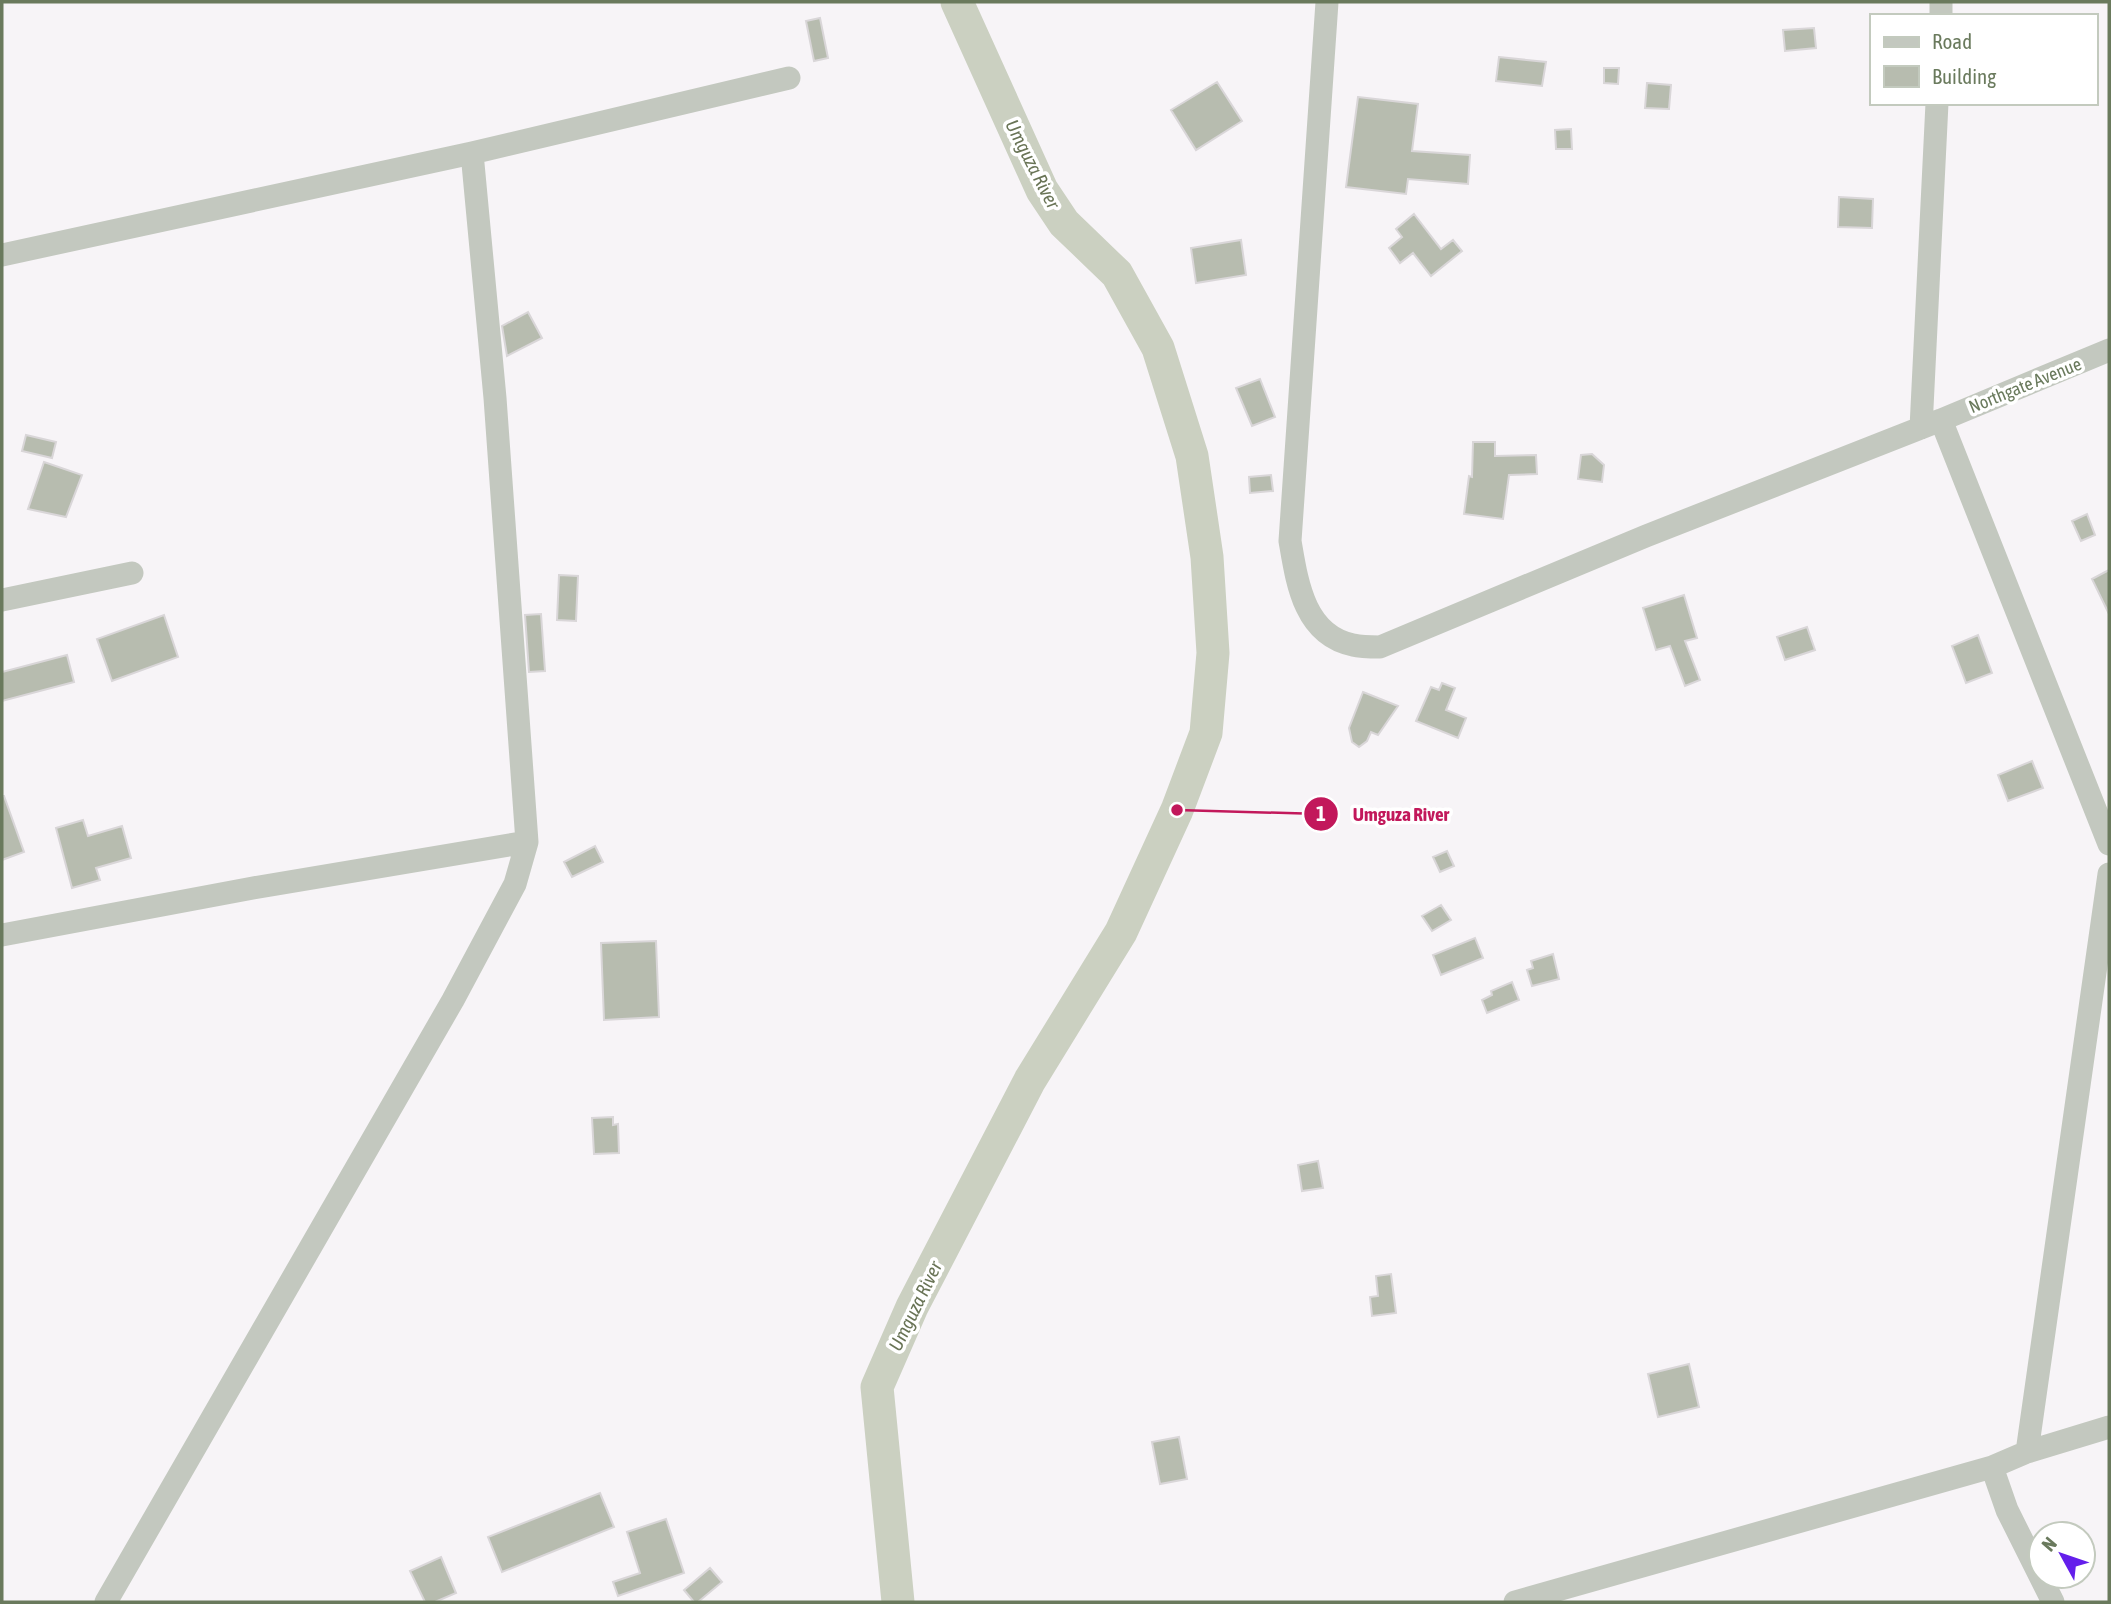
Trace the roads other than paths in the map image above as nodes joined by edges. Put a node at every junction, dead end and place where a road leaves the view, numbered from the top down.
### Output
1 (1327, 2) edge
2 (789, 78) dead end
3 (1937, 105) edge
4 (471, 153) junction
5 (2, 255) edge
6 (2109, 350) edge
7 (1931, 424) junction
8 (132, 573) dead end
9 (2, 600) edge
10 (527, 842) junction
11 (2109, 845) edge
12 (2109, 874) edge
13 (2, 935) edge
14 (2109, 1427) edge
15 (2027, 1452) junction
16 (1992, 1467) junction
17 (106, 1602) edge
18 (1516, 1602) edge
19 (2053, 1602) edge

1 - 7 street, Northgate Avenue
2 - 4 street
3 - 7 street
4 - 5 street
4 - 10 street
6 - 7 street, Northgate Avenue
7 - 11 street
8 - 9 street
10 - 13 street
10 - 17 street
12 - 15 street
14 - 15 street
15 - 16 street
16 - 18 street
16 - 19 street

